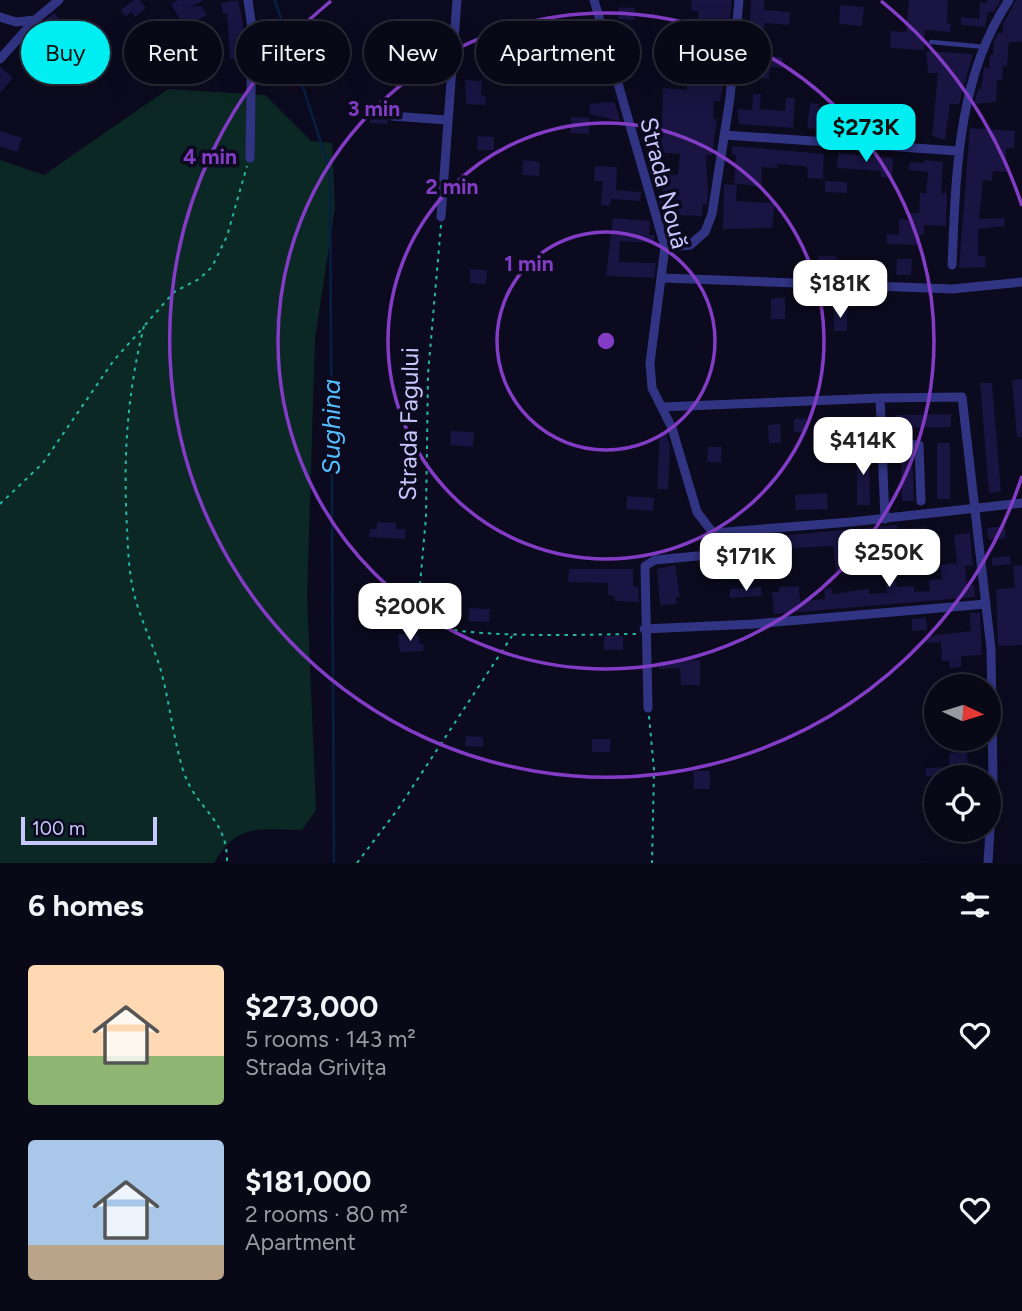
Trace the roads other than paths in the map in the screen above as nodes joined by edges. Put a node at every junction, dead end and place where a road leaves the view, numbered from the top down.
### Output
1 (60, 0) edge
2 (248, 0) edge
3 (457, 0) edge
4 (594, 0) edge
5 (739, 0) edge
6 (1009, 0) edge
7 (0, 17) edge
8 (34, 20) junction
9 (931, 42) dead end
10 (985, 47) junction
11 (0, 59) edge
12 (392, 116) dead end
13 (447, 120) junction
14 (725, 135) junction
15 (958, 151) junction
16 (250, 158) road end
17 (441, 217) road end
18 (665, 247) junction
19 (952, 265) dead end
20 (663, 278) junction
21 (1022, 282) edge
22 (880, 398) junction
23 (662, 407) junction
24 (882, 443) junction
25 (921, 501) dead end
26 (1022, 503) edge
27 (975, 508) junction
28 (885, 519) junction
29 (713, 533) junction
30 (986, 604) junction
31 (644, 631) junction
32 (648, 708) road end
33 (988, 863) edge

1 - 8 street
2 - 16 street
3 - 13 street
4 - 18 street, Strada Nouă
5 - 14 street
6 - 10 street
7 - 8 street
8 - 11 street
9 - 10 lane
10 - 15 street
12 - 13 street
13 - 17 street
14 - 15 street
14 - 18 street
15 - 19 street
18 - 20 street, Strada Nouă
20 - 21 street
20 - 23 street, Strada Nouă
22 - 23 street
22 - 24 street
22 - 27 street
23 - 29 street, Strada Nouă
24 - 25 street
24 - 28 street
26 - 27 street
27 - 28 street
27 - 30 street
28 - 29 street
29 - 31 street
30 - 31 street
30 - 33 street
31 - 32 street

